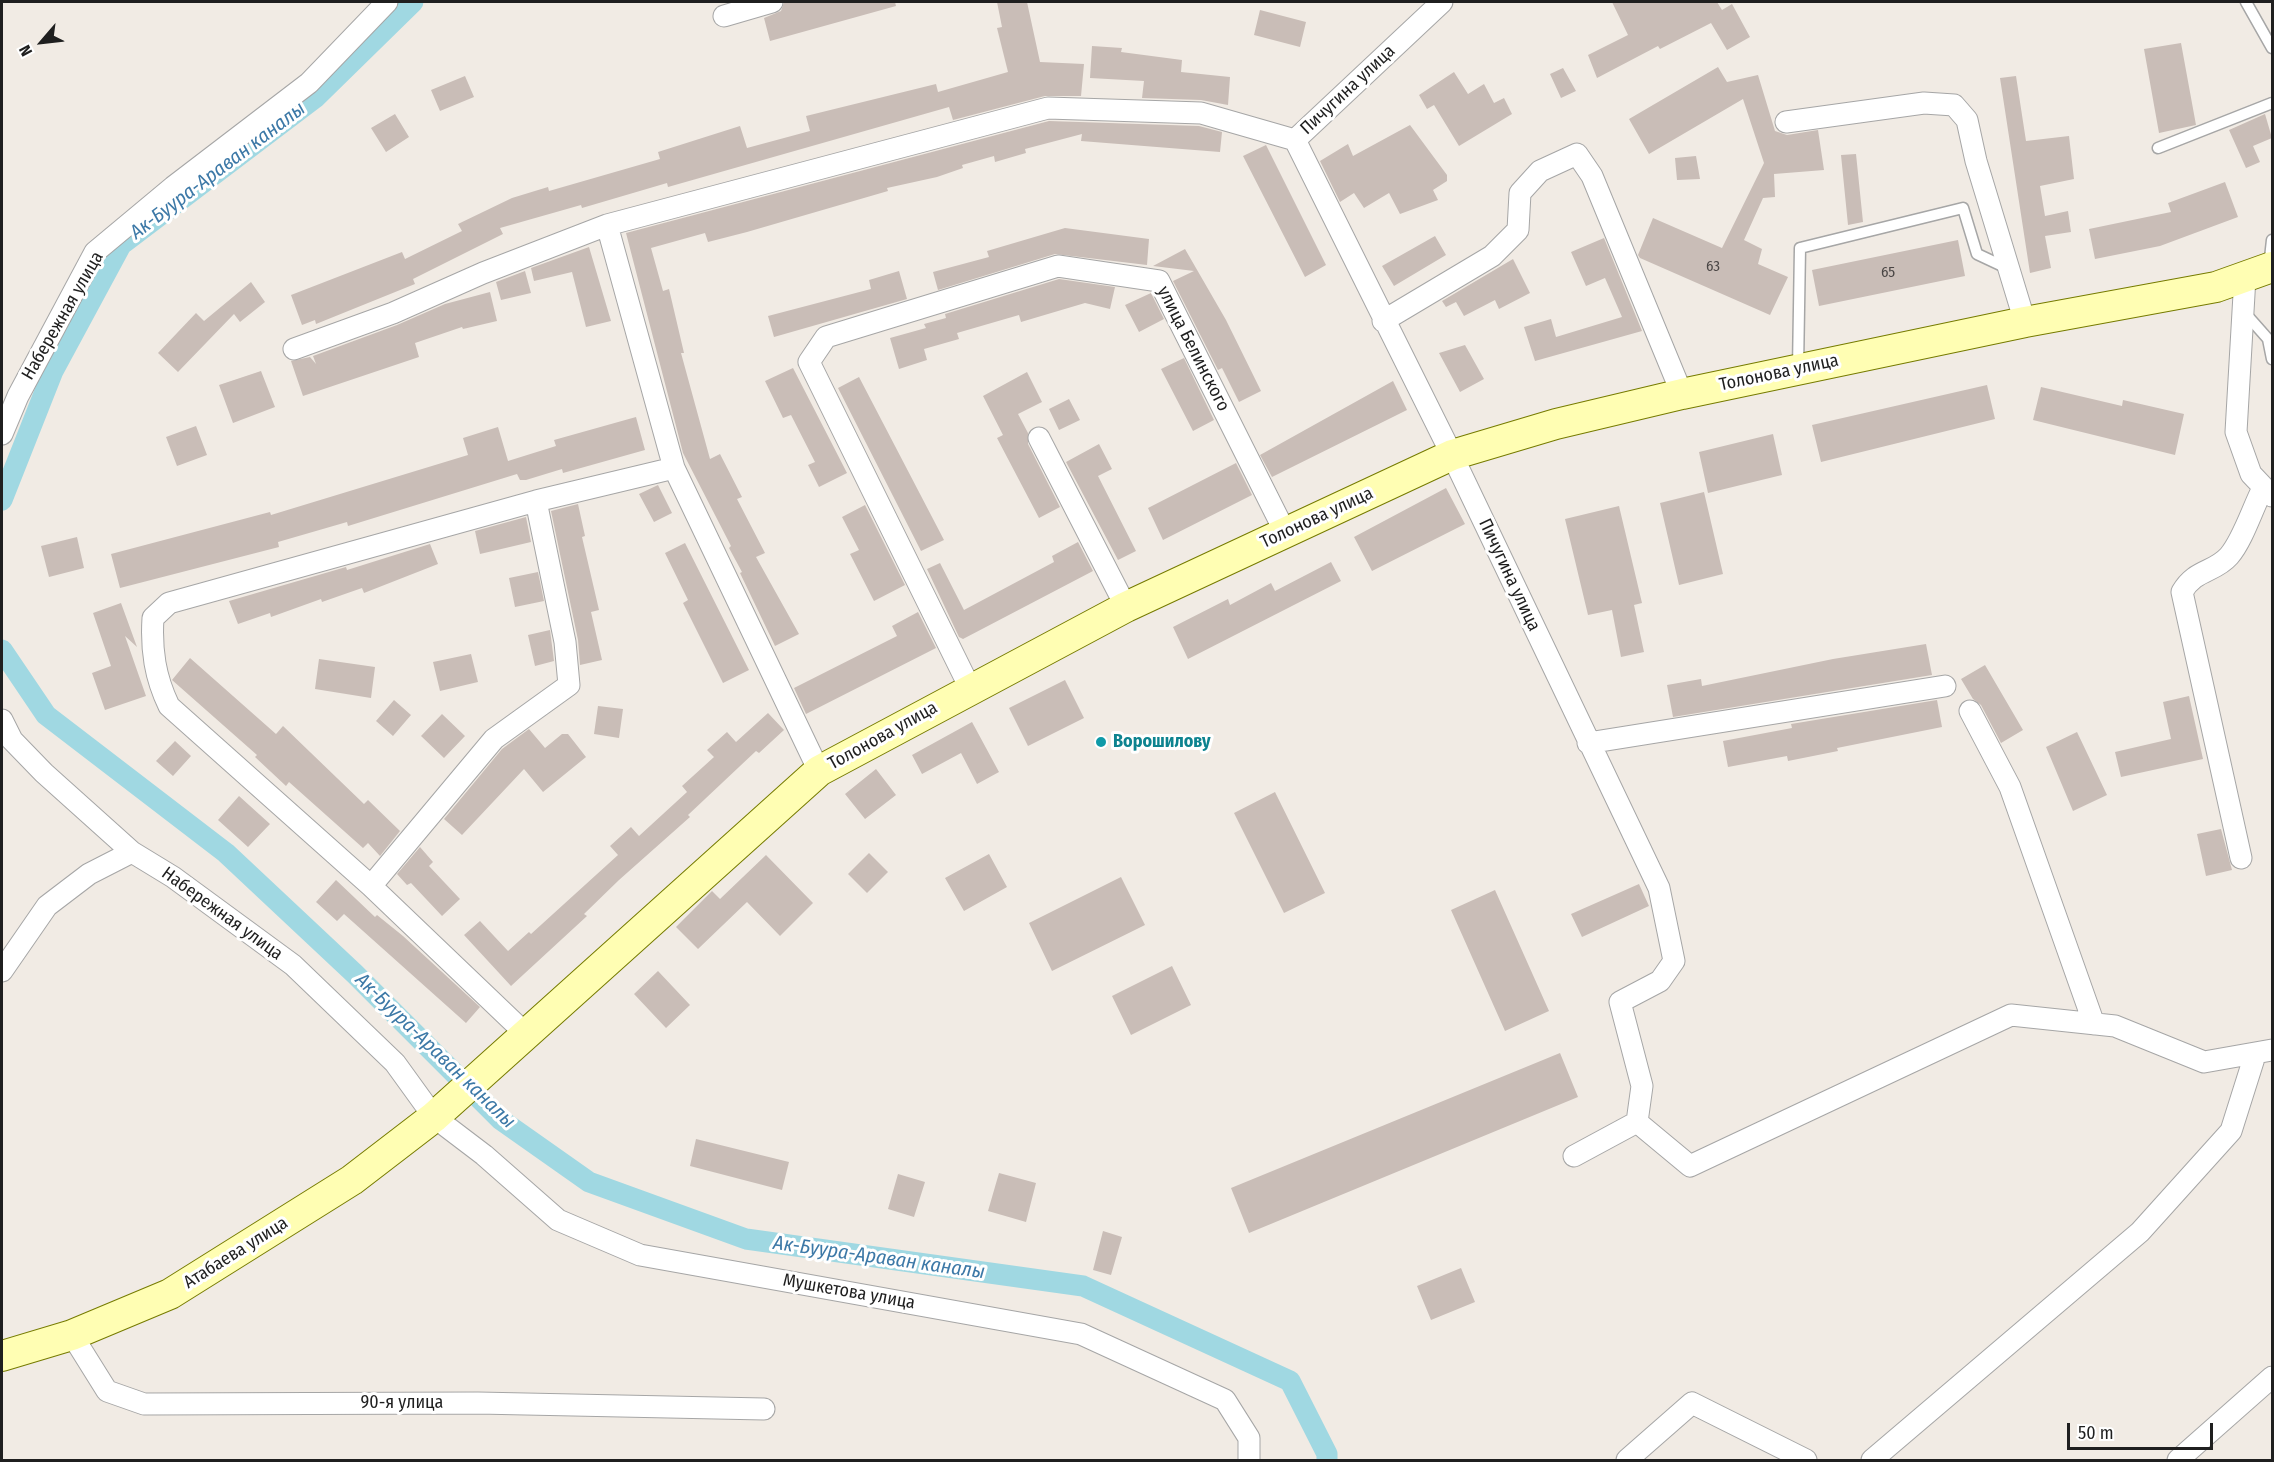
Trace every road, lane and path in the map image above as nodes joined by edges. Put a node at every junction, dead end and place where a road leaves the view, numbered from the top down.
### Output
1 (387, 2) edge
2 (772, 2) edge
3 (1442, 2) edge
4 (2246, 2) edge
5 (724, 16) dead end
6 (2272, 48) edge
7 (2272, 104) edge
8 (1786, 122) dead end
9 (1295, 140) junction
10 (2158, 148) dead end
11 (607, 225) junction
12 (2265, 263) edge
13 (2009, 269) junction
14 (2243, 310) junction
15 (1383, 321) junction
16 (2025, 322) junction
17 (294, 349) dead end
18 (2272, 359) edge
19 (1798, 369) junction
20 (1682, 394) junction
21 (2, 434) edge
22 (1039, 438) dead end
23 (1452, 455) junction
24 (674, 468) junction
25 (2268, 492) edge
26 (536, 501) junction
27 (1285, 532) junction
28 (1126, 607) junction
29 (1945, 686) dead end
30 (970, 688) junction
31 (1970, 711) dead end
32 (2, 720) edge
33 (1588, 743) junction
34 (819, 771) junction
35 (132, 852) junction
36 (2241, 858) dead end
37 (371, 886) junction
38 (2, 971) edge
39 (2094, 1024) junction
40 (527, 1035) junction
41 (2264, 1052) edge
42 (498, 1062) joint
43 (441, 1111) junction
44 (1637, 1122) junction
45 (1574, 1156) dead end
46 (72, 1335) junction
47 (2, 1356) edge
48 (2272, 1377) edge
49 (764, 1409) dead end
50 (1249, 1461) edge
51 (1627, 1461) edge
52 (1806, 1461) edge
53 (1872, 1461) edge
54 (2178, 1461) edge

1 - 21 street, Набережная улица
2 - 5 street
3 - 9 street, Пичугина улица
4 - 6 lane
7 - 10 lane
8 - 13 street
9 - 11 street
9 - 15 street, Пичугина улица
11 - 17 street
11 - 24 street
12 - 14 street
12 - 16 main road, Толонова улица
13 - 16 street
13 - 19 lane
14 - 18 lane
14 - 25 street
15 - 20 street
15 - 23 street, Пичугина улица
16 - 19 main road, Толонова улица
19 - 20 main road, Толонова улица
20 - 23 main road, Толонова улица
22 - 28 street
23 - 27 main road, Толонова улица
23 - 33 street, Пичугина улица
24 - 26 street
24 - 34 street
25 - 36 street
26 - 37 street
26 - 37 street
27 - 28 main road, Толонова улица
27 - 30 street, улица Белинского
28 - 30 main road, Толонова улица
29 - 33 street
30 - 34 main road, Толонова улица
31 - 39 street
32 - 35 street, Набережная улица
33 - 44 street, Пичугина улица
34 - 40 main road, Толонова улица
35 - 38 street
35 - 43 street, Набережная улица
37 - 40 street
39 - 41 street
39 - 44 street
40 - 42 main road, Толонова улица
41 - 53 street
42 - 43 main road, Атабаева улица
43 - 46 main road, Атабаева улица
43 - 50 street, Мушкетова улица
44 - 45 street
46 - 47 main road, Атабаева улица
46 - 49 street, 90-я улица
48 - 54 street
51 - 52 street

